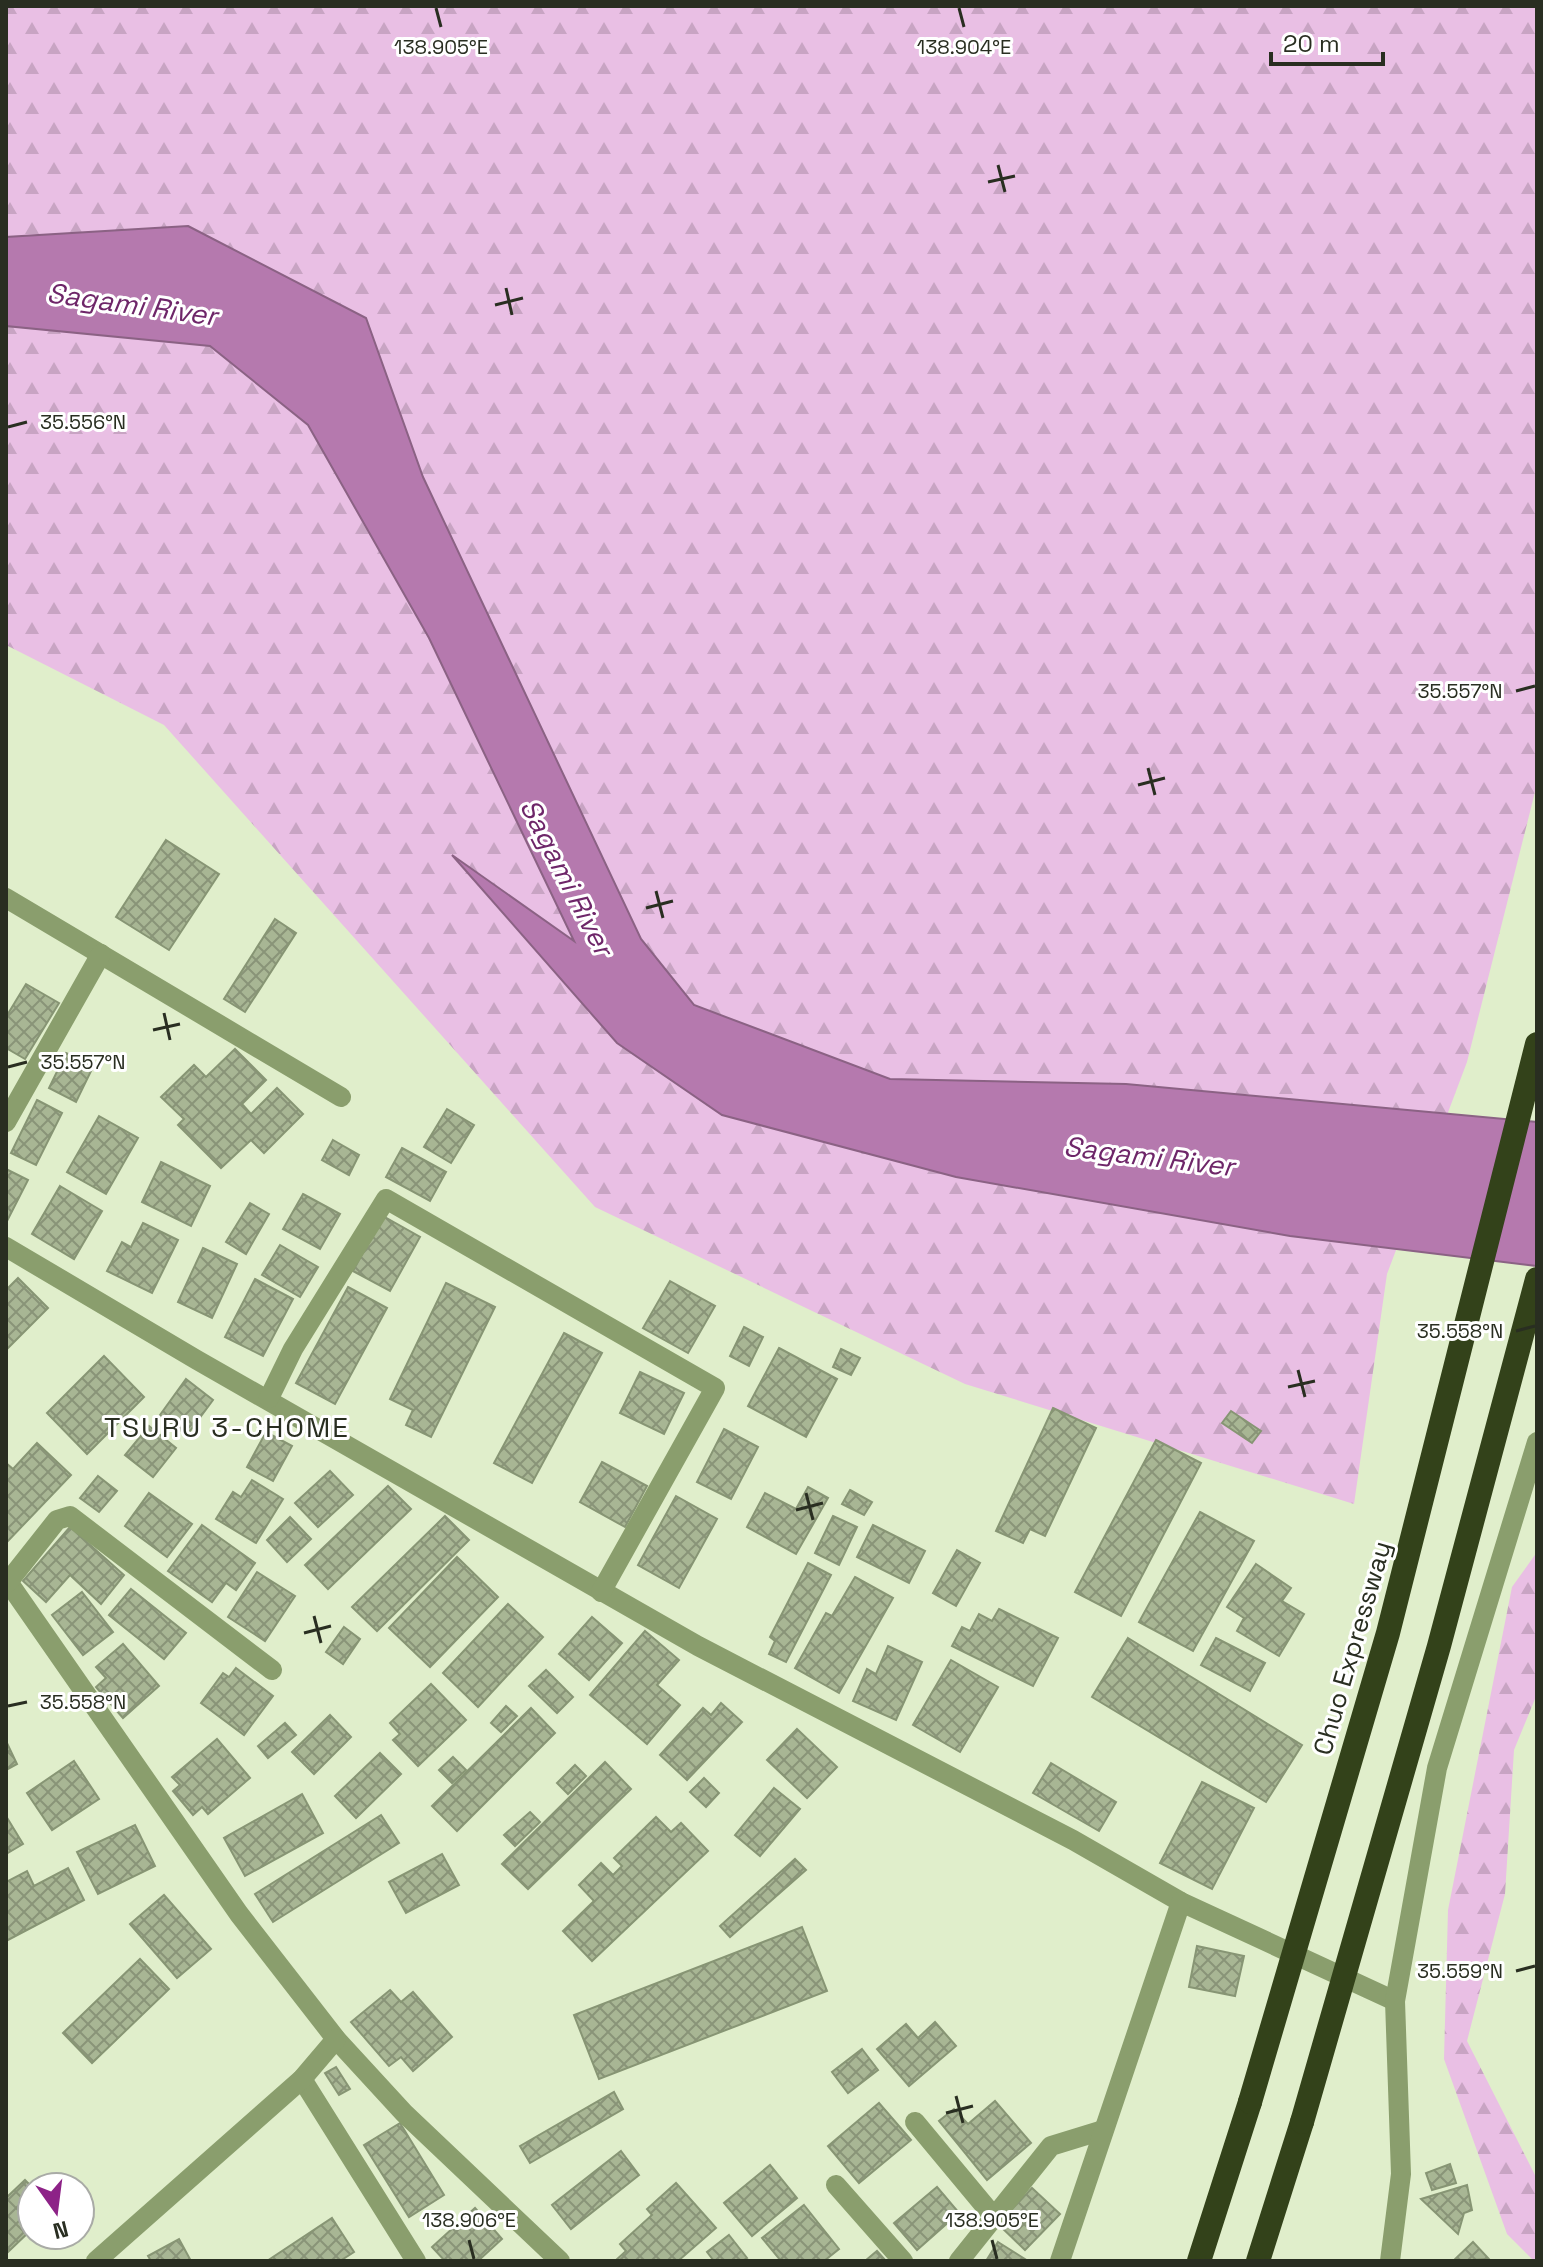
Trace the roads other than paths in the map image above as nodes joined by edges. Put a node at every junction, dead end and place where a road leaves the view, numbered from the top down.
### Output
1 (6, 898) edge
2 (101, 954) junction
3 (1537, 1044) edge
4 (341, 1097) dead end
5 (6, 1122) edge
6 (6, 1247) edge
7 (1537, 1279) edge
8 (269, 1398) junction
9 (1536, 1445) edge
10 (7, 1580) edge
11 (601, 1592) junction
12 (272, 1670) dead end
13 (1181, 1902) junction
14 (1395, 2001) junction
15 (336, 2039) junction
16 (302, 2079) junction
17 (915, 2122) dead end
18 (1103, 2130) junction
19 (836, 2185) dead end
20 (994, 2217) junction
21 (96, 2261) edge
22 (416, 2261) edge
23 (560, 2261) edge
24 (903, 2261) edge
25 (959, 2261) edge
26 (1060, 2261) edge
27 (1199, 2261) edge
28 (1258, 2261) edge
29 (1390, 2261) edge

1 - 2 street
2 - 4 street
2 - 5 street
3 - 27 highway, Chuo Expressway, bridge
6 - 8 street
7 - 28 highway, bridge
8 - 11 street
8 - 11 street
9 - 14 street
10 - 12 street
10 - 15 street
11 - 13 street
13 - 14 street
13 - 18 street
14 - 29 street
15 - 16 street
15 - 23 street
16 - 21 street
16 - 22 street
17 - 20 street
18 - 20 street
18 - 26 street
19 - 24 street
20 - 25 street

